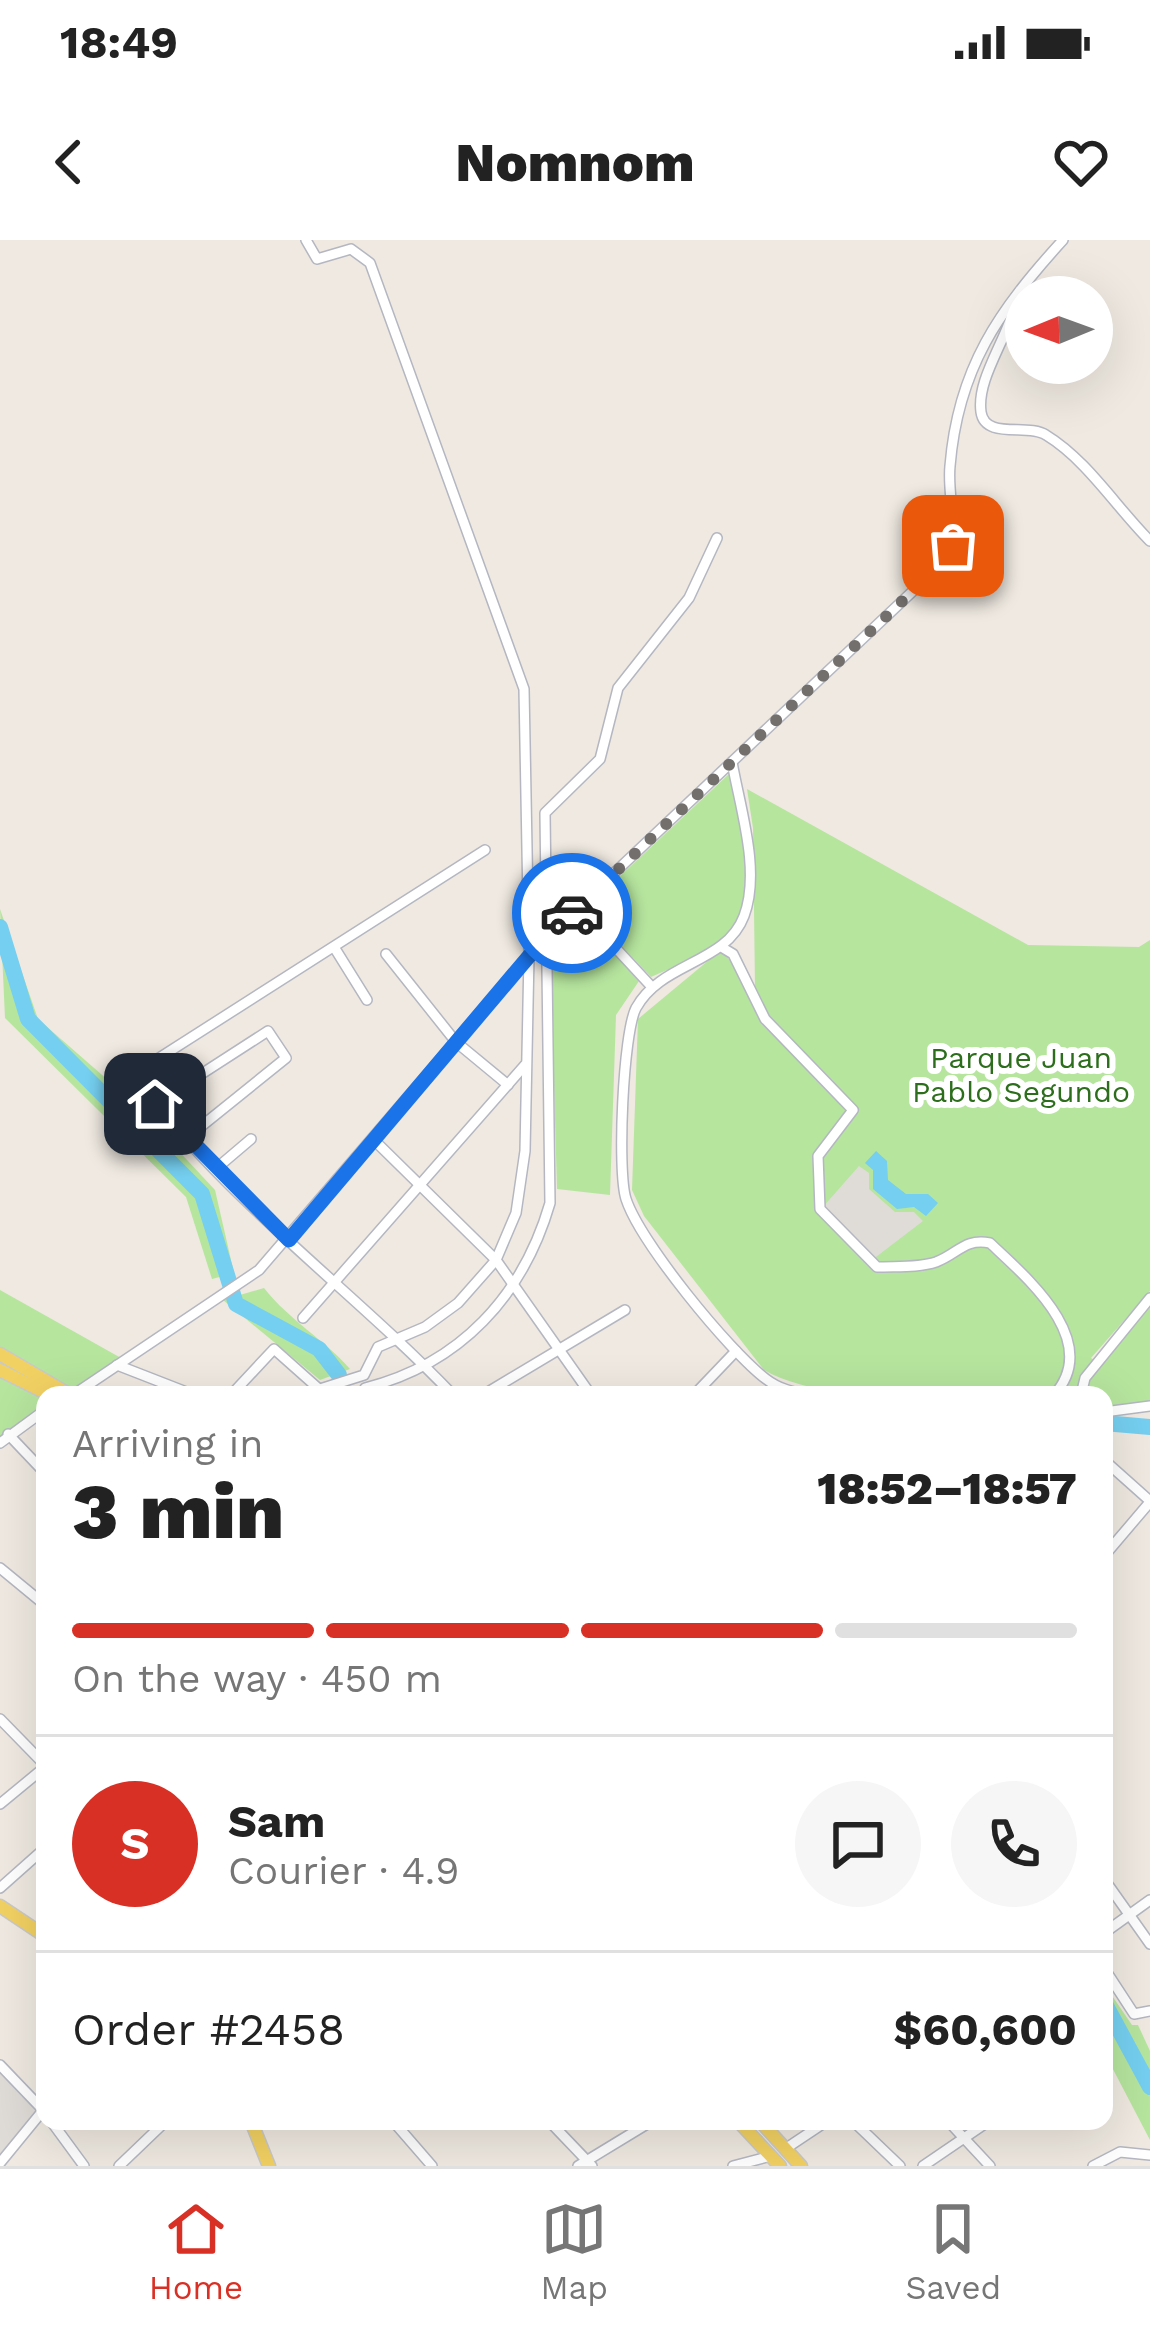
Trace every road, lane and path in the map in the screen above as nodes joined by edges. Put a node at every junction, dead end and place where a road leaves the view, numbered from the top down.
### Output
1 (307, 240) edge
2 (1063, 240) edge
3 (1030, 276) edge
4 (1005, 308) edge
5 (1005, 337) edge
6 (717, 538) dead end
7 (1150, 541) edge
8 (732, 762) junction
9 (485, 850) dead end
10 (586, 916) dead end
11 (545, 939) junction
12 (334, 947) junction
13 (723, 948) junction
14 (386, 954) dead end
15 (529, 956) junction
16 (650, 985) junction
17 (367, 1000) dead end
18 (456, 1042) junction
19 (526, 1063) junction
20 (508, 1084) junction
21 (155, 1104) junction
22 (188, 1137) junction
23 (251, 1139) dead end
24 (374, 1140) junction
25 (218, 1167) junction
26 (418, 1186) junction
27 (289, 1240) junction
28 (496, 1260) junction
29 (335, 1282) junction
30 (515, 1288) junction
31 (1150, 1298) edge
32 (625, 1310) dead end
33 (303, 1318) dead end
34 (398, 1339) junction
35 (561, 1350) junction
36 (736, 1352) junction
37 (0, 1354) edge
38 (117, 1365) junction
39 (426, 1366) junction
40 (0, 1370) edge
41 (358, 1376) junction
42 (56, 1386) edge
43 (86, 1386) edge
44 (171, 1386) edge
45 (239, 1386) edge
46 (316, 1386) edge
47 (327, 1386) edge
48 (363, 1386) edge
49 (380, 1386) edge
50 (445, 1386) edge
51 (499, 1386) edge
52 (585, 1386) edge
53 (703, 1386) edge
54 (777, 1386) edge
55 (1058, 1386) edge
56 (1083, 1386) edge
57 (36, 1388) edge
58 (1150, 1406) edge
59 (1113, 1411) edge
60 (36, 1416) edge
61 (8, 1433) junction
62 (0, 1443) edge
63 (36, 1464) edge
64 (1113, 1468) edge
65 (1150, 1502) edge
66 (1113, 1545) edge
67 (0, 1568) edge
68 (36, 1598) edge
69 (0, 1719) edge
70 (36, 1757) edge
71 (36, 1774) edge
72 (0, 1804) edge
73 (36, 1856) edge
74 (0, 1888) edge
75 (1113, 1892) edge
76 (1150, 1900) edge
77 (0, 1906) edge
78 (1130, 1916) junction
79 (1113, 1927) edge
80 (36, 1930) edge
81 (1150, 1944) edge
82 (1113, 1982) edge
83 (1150, 2011) edge
84 (0, 2065) edge
85 (36, 2102) edge
86 (36, 2120) edge
87 (58, 2130) edge
88 (157, 2130) edge
89 (254, 2130) edge
90 (401, 2130) edge
91 (557, 2130) edge
92 (638, 2130) edge
93 (747, 2130) edge
94 (768, 2130) edge
95 (814, 2130) edge
96 (862, 2130) edge
97 (957, 2130) edge
98 (974, 2130) edge
99 (964, 2137) junction
100 (785, 2149) junction
101 (1150, 2155) edge
102 (776, 2161) edge
103 (0, 2163) edge
104 (586, 2164) edge
105 (84, 2166) edge
106 (119, 2166) edge
107 (269, 2166) edge
108 (432, 2166) edge
109 (733, 2166) edge
110 (801, 2166) edge
111 (900, 2166) edge
112 (922, 2166) edge
113 (990, 2166) edge
114 (1093, 2166) edge

1 - 15 street
2 - 3 street
4 - 8 street
5 - 7 street
6 - 11 street
8 - 11 street
8 - 13 street
9 - 12 street
10 - 16 street
11 - 15 street
11 - 30 street
12 - 17 street
12 - 21 street
13 - 16 street
13 - 55 street
14 - 18 street
15 - 18 street
15 - 19 street
16 - 36 street
18 - 20 street
18 - 24 street
19 - 20 street
19 - 28 street
20 - 26 street
21 - 22 street
21 - 22 street
22 - 25 street
23 - 25 street
24 - 26 street
24 - 27 street
25 - 27 street
26 - 28 street
26 - 29 street
27 - 29 street
27 - 38 street
28 - 30 street
28 - 34 street
29 - 33 street
29 - 34 street
30 - 35 street
30 - 39 street
31 - 56 street
32 - 35 street
34 - 39 street
34 - 41 street
35 - 51 street
35 - 52 street
36 - 53 street
36 - 54 street
37 - 42 main road
38 - 43 street
38 - 44 street
39 - 49 street
39 - 50 street
40 - 57 main road
41 - 47 street
41 - 48 street
45 - 46 street
58 - 59 street
60 - 61 street
61 - 62 street
61 - 63 street
64 - 65 street
65 - 66 street
67 - 68 street
69 - 70 street
71 - 72 street
73 - 74 street
75 - 78 street
76 - 78 street
77 - 80 main road
78 - 79 street
78 - 81 street
82 - 83 street
84 - 85 street
86 - 103 street
87 - 105 street
88 - 106 street
89 - 107 main road
90 - 108 street
91 - 104 street
92 - 104 street
93 - 102 main road
94 - 100 main road
95 - 100 street
96 - 111 street
97 - 99 street
98 - 99 street
99 - 112 street
99 - 113 street
100 - 110 main road
101 - 114 street
102 - 109 street

